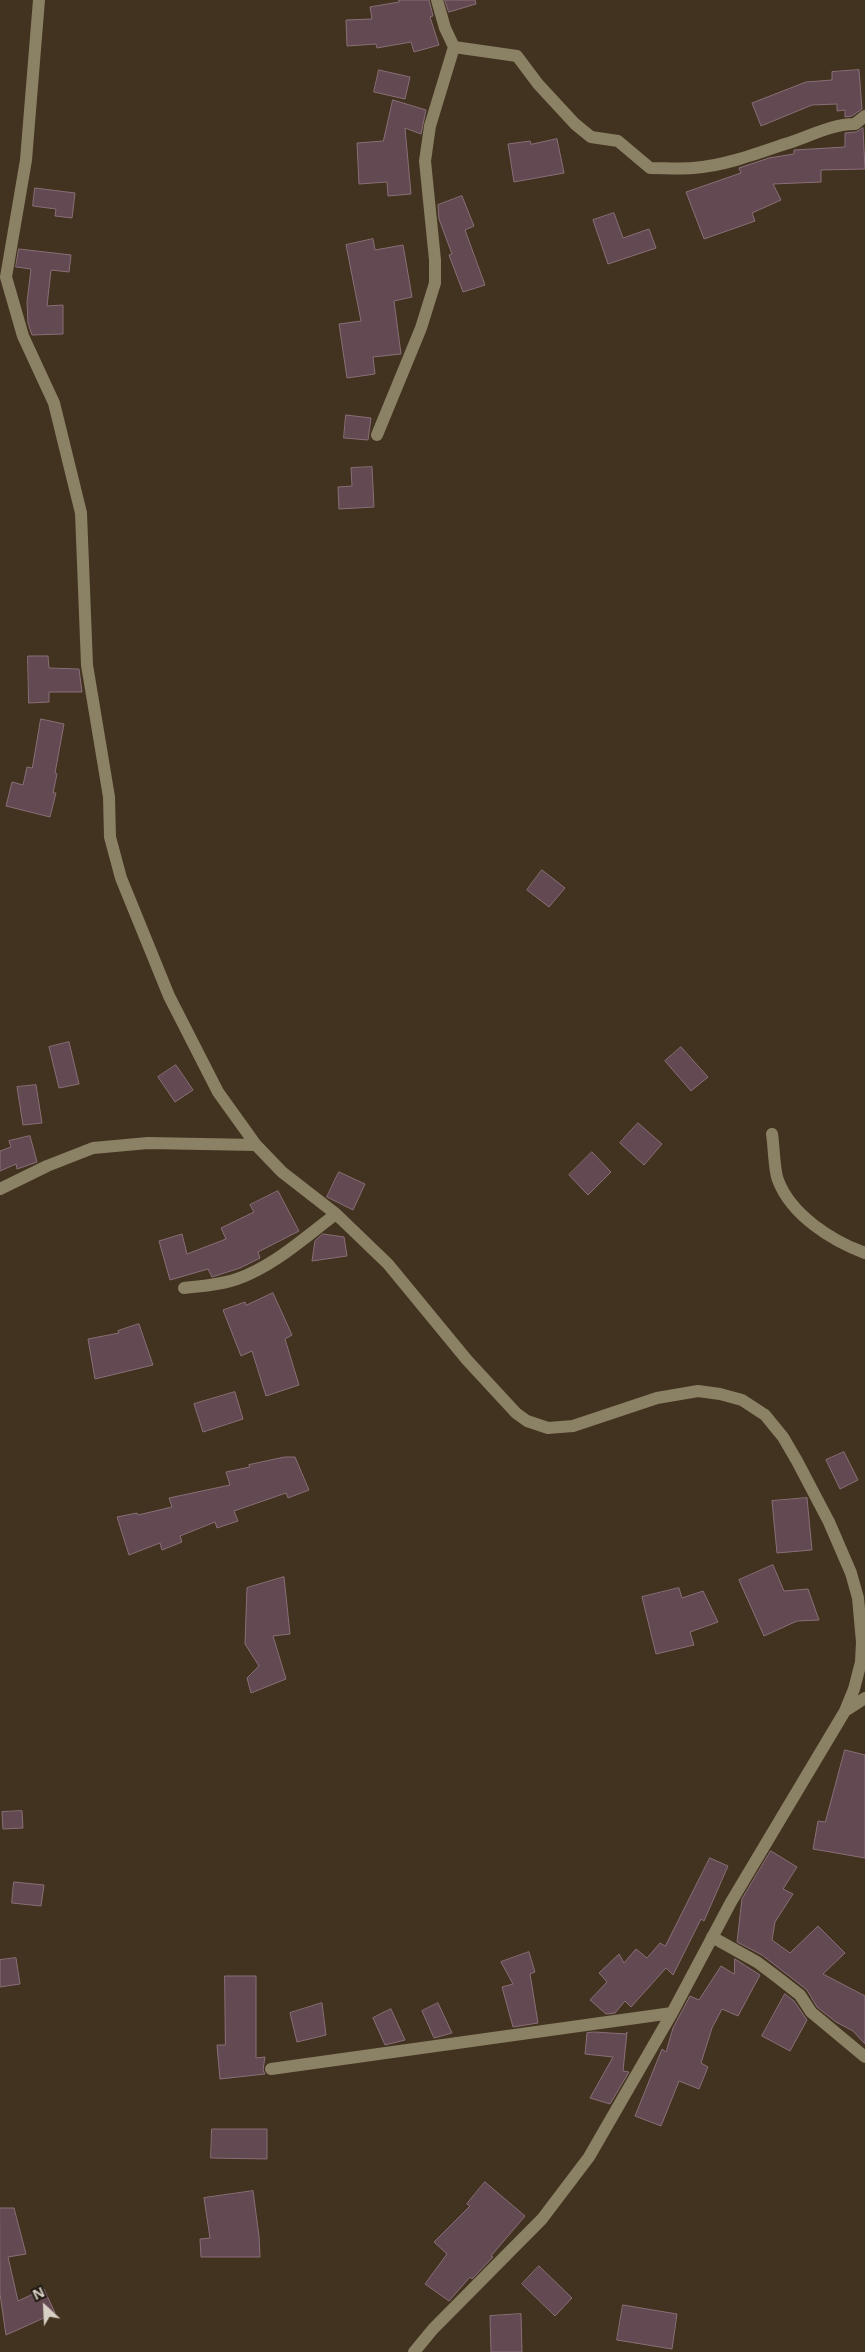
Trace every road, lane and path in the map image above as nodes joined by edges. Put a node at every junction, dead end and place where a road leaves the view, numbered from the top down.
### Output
1 (39, 0) edge
2 (437, 0) edge
3 (454, 47) junction
4 (865, 116) edge
5 (377, 435) dead end
6 (772, 1134) dead end
7 (256, 1145) junction
8 (0, 1189) edge
9 (336, 1214) junction
10 (865, 1253) edge
11 (184, 1288) dead end
12 (865, 1698) edge
13 (845, 1711) junction
14 (712, 1937) junction
15 (672, 2013) junction
16 (865, 2057) edge
17 (271, 2068) dead end
18 (414, 2352) edge

1 - 7 street
2 - 3 street
3 - 4 street
3 - 5 street
6 - 10 street
7 - 8 street
7 - 9 street
9 - 11 street
9 - 13 street
12 - 13 street
13 - 14 street
14 - 15 street
14 - 16 street
15 - 17 street
15 - 18 street

